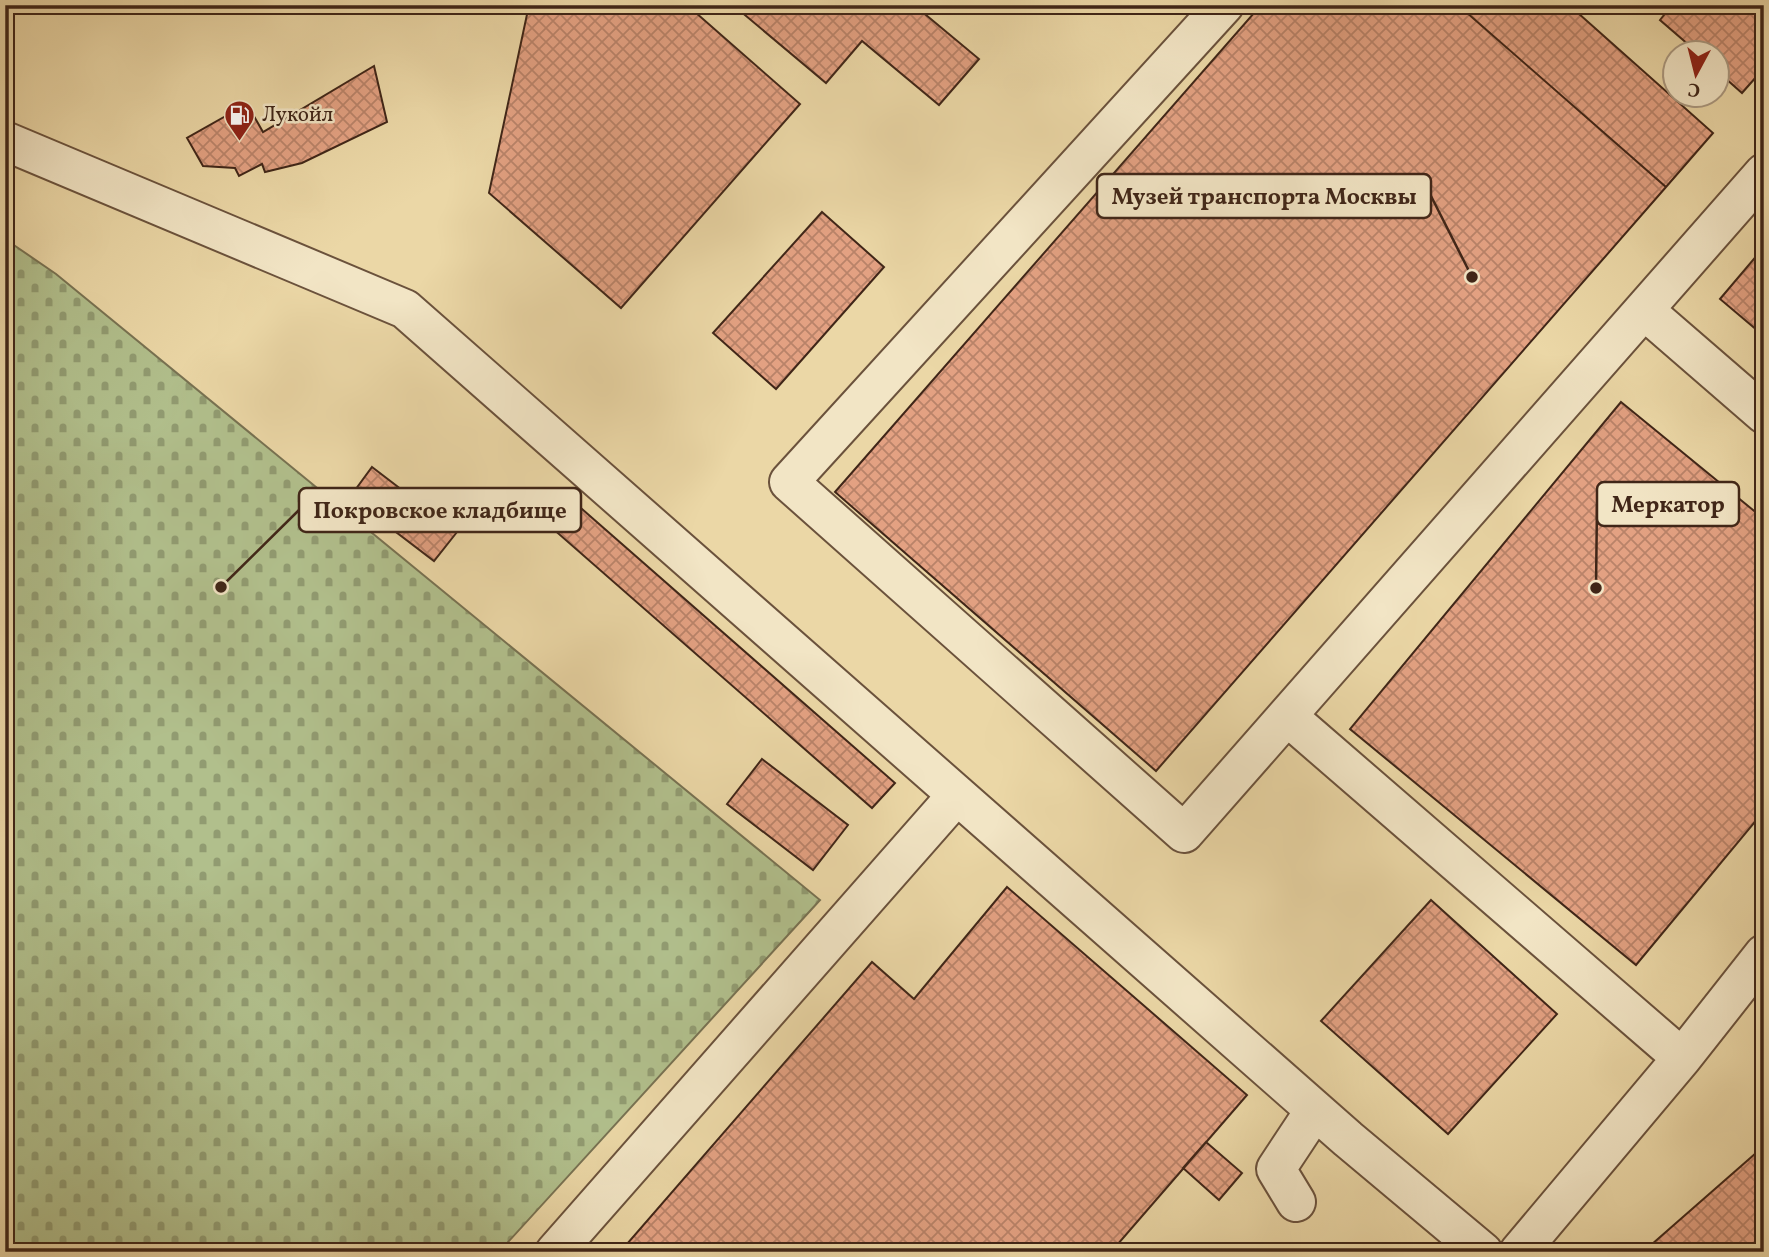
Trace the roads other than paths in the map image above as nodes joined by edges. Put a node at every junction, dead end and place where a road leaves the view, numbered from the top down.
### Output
1 (1224, 5) edge
2 (5, 141) edge
3 (1764, 173) edge
4 (1644, 310) junction
5 (1764, 414) edge
6 (1287, 716) junction
7 (957, 796) junction
8 (1764, 954) edge
9 (1682, 1058) junction
10 (1315, 1110) junction
11 (1296, 1202) dead end
12 (555, 1252) edge
13 (1483, 1252) edge
14 (1519, 1252) edge

1 - 6 street
2 - 7 street
3 - 4 street
4 - 5 street
4 - 6 street
6 - 9 street
7 - 10 street
7 - 12 street
8 - 9 street
9 - 14 street
10 - 11 street
10 - 13 street

